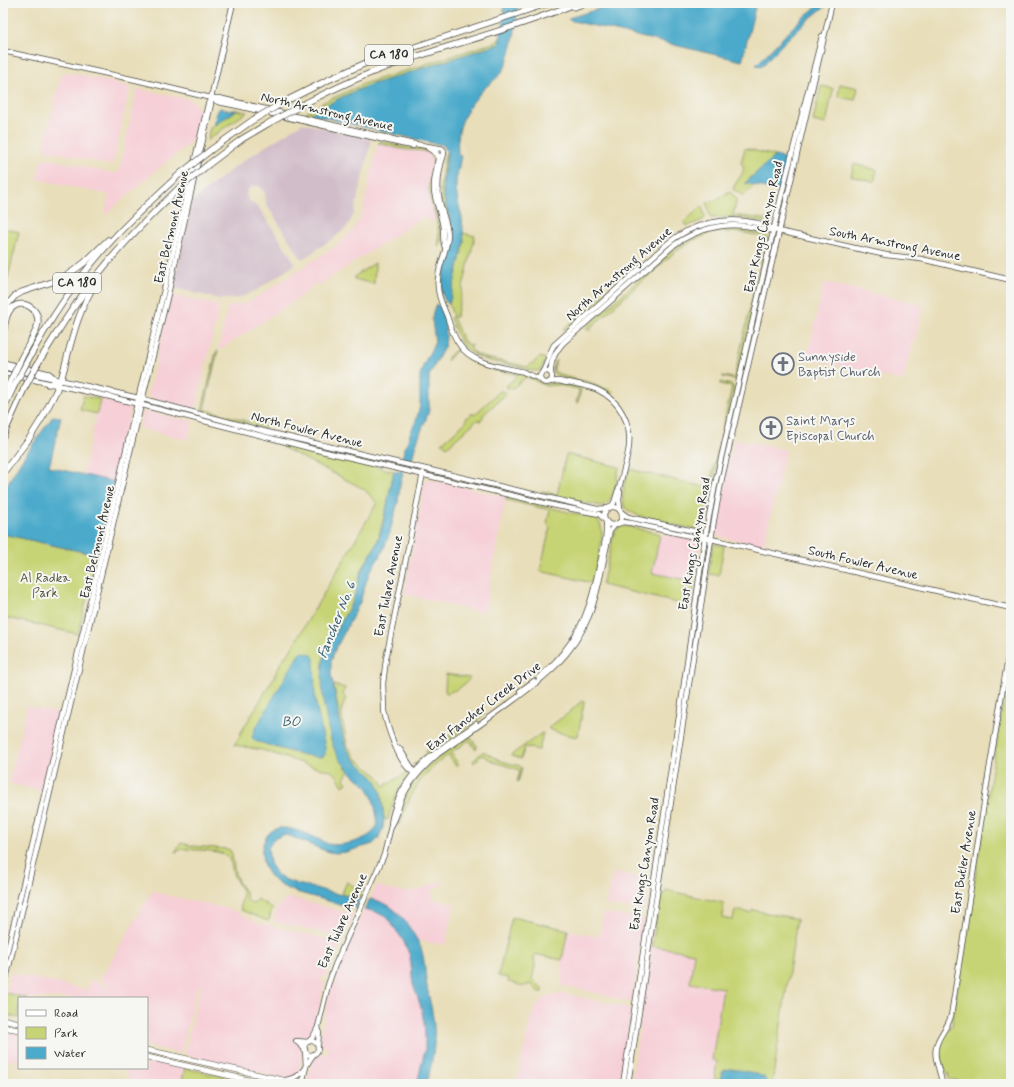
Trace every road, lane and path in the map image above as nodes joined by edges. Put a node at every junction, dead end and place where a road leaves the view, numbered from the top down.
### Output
1 (233, 3) edge
2 (540, 3) edge
3 (549, 3) edge
4 (577, 3) edge
5 (586, 3) edge
6 (832, 3) edge
7 (565, 8) junction
8 (521, 13) junction
9 (829, 16) junction
10 (3, 51) edge
11 (816, 56) junction
12 (814, 81) junction
13 (211, 98) junction
14 (439, 148) junction
15 (437, 154) junction
16 (444, 154) junction
17 (137, 214) junction
18 (777, 230) junction
19 (124, 245) junction
20 (445, 247) junction
21 (1011, 280) edge
22 (3, 316) edge
23 (3, 333) edge
24 (567, 337) junction
25 (3, 363) edge
26 (3, 367) edge
27 (543, 371) junction
28 (524, 372) junction
29 (551, 373) junction
30 (3, 374) edge
31 (540, 379) junction
32 (57, 382) junction
33 (549, 382) junction
34 (568, 382) junction
35 (48, 384) joint
36 (10, 387) junction
37 (140, 398) junction
38 (3, 399) edge
39 (139, 405) junction
40 (3, 410) edge
41 (169, 412) junction
42 (198, 413) junction
43 (3, 436) edge
44 (726, 436) junction
45 (336, 454) junction
46 (366, 455) junction
47 (402, 467) junction
48 (424, 472) junction
49 (3, 474) edge
50 (722, 478) junction
51 (619, 489) junction
52 (557, 506) junction
53 (609, 508) junction
54 (620, 511) junction
55 (605, 520) junction
56 (616, 524) junction
57 (606, 528) junction
58 (705, 537) junction
59 (711, 539) junction
60 (1011, 608) edge
61 (693, 618) junction
62 (85, 622) junction
63 (1011, 640) edge
64 (694, 650) junction
65 (83, 654) junction
66 (415, 774) junction
67 (669, 795) junction
68 (3, 969) edge
69 (3, 992) edge
70 (3, 1019) edge
71 (18, 1022) edge
72 (3, 1027) edge
73 (318, 1027) junction
74 (18, 1030) edge
75 (309, 1042) junction
76 (318, 1045) junction
77 (148, 1050) edge
78 (305, 1050) junction
79 (314, 1054) junction
80 (148, 1057) edge
81 (306, 1067) junction
82 (200, 1069) junction
83 (237, 1070) junction
84 (285, 1080) junction
85 (266, 1084) edge
86 (302, 1084) edge
87 (626, 1084) edge
88 (942, 1084) edge

1 - 13 street, East Belmont Avenue
2 - 8 highway
3 - 8 highway, CA 180
4 - 7 highway, CA 180
5 - 7 highway
6 - 9 street, East Kings Canyon Road
7 - 19 highway, CA 180, bridge
8 - 17 highway, CA 180, bridge
9 - 11 street, East Kings Canyon Road
9 - 12 street, East Kings Canyon Road
10 - 13 street, North Armstrong Avenue
11 - 12 street
11 - 18 street, East Kings Canyon Road
12 - 18 street, East Kings Canyon Road
13 - 14 street, North Armstrong Avenue
13 - 15 street, North Armstrong Avenue
13 - 37 street, East Belmont Avenue
14 - 15 street
14 - 16 street
15 - 16 street
15 - 20 street
16 - 20 street
17 - 22 highway
17 - 36 highway, CA 180, bridge
18 - 21 street, South Armstrong Avenue
18 - 24 street, North Armstrong Avenue
18 - 44 street, East Kings Canyon Road
18 - 50 street, East Kings Canyon Road
19 - 32 highway
19 - 43 highway, CA 180, bridge
20 - 28 street
23 - 36 highway, bridge
24 - 27 street
24 - 29 street
25 - 32 highway
26 - 32 street, North Fowler Avenue
27 - 28 street
27 - 29 street
27 - 31 street
28 - 31 street
29 - 33 street
29 - 34 street
30 - 35 street
31 - 33 street
32 - 35 highway
32 - 37 street, North Fowler Avenue
32 - 39 street, North Fowler Avenue
32 - 49 highway
33 - 34 street
34 - 51 street
36 - 38 highway
36 - 40 highway, CA 180
37 - 39 street, East Belmont Avenue
37 - 42 street, North Fowler Avenue
39 - 41 street, North Fowler Avenue
39 - 62 street, East Belmont Avenue
39 - 65 street, East Belmont Avenue
41 - 42 street
41 - 45 street, North Fowler Avenue
42 - 46 street, North Fowler Avenue
44 - 50 street
44 - 58 street, East Kings Canyon Road
45 - 46 street
45 - 47 street, North Fowler Avenue
46 - 47 street, North Fowler Avenue
47 - 48 street, North Fowler Avenue
48 - 52 street, North Fowler Avenue
48 - 53 street, North Fowler Avenue
48 - 66 street, East Tulare Avenue
50 - 59 street, East Kings Canyon Road
51 - 53 street
51 - 54 street
52 - 55 street, North Fowler Avenue
52 - 57 street
53 - 54 street
53 - 55 street
54 - 56 street
54 - 58 street
55 - 56 street
55 - 57 street, East Fancher Creek Drive
56 - 58 street
56 - 66 street, East Fancher Creek Drive
57 - 66 street, East Fancher Creek Drive
58 - 59 street, South Fowler Avenue
58 - 61 street, East Kings Canyon Road
59 - 60 street, South Fowler Avenue
59 - 64 street, East Kings Canyon Road
61 - 64 street
61 - 67 street, East Kings Canyon Road
62 - 65 street
62 - 68 street, East Belmont Avenue
63 - 88 street, East Butler Avenue
64 - 67 street, East Kings Canyon Road
65 - 69 street, East Belmont Avenue
66 - 73 street, East Tulare Avenue
67 - 87 street, East Kings Canyon Road
67 - 87 street, East Kings Canyon Road
70 - 71 main road
72 - 74 main road
73 - 75 street, East Tulare Avenue
73 - 76 street, East Tulare Avenue
75 - 76 street
75 - 78 street, East Tulare Avenue
75 - 78 street
76 - 79 street, East Tulare Avenue
77 - 83 main road
78 - 79 street
78 - 81 street, East Tulare Avenue
79 - 81 street, East Tulare Avenue
80 - 82 main road
81 - 84 street
81 - 86 street, East Tulare Avenue
82 - 83 main road
82 - 85 main road
83 - 84 main road
84 - 86 main road

